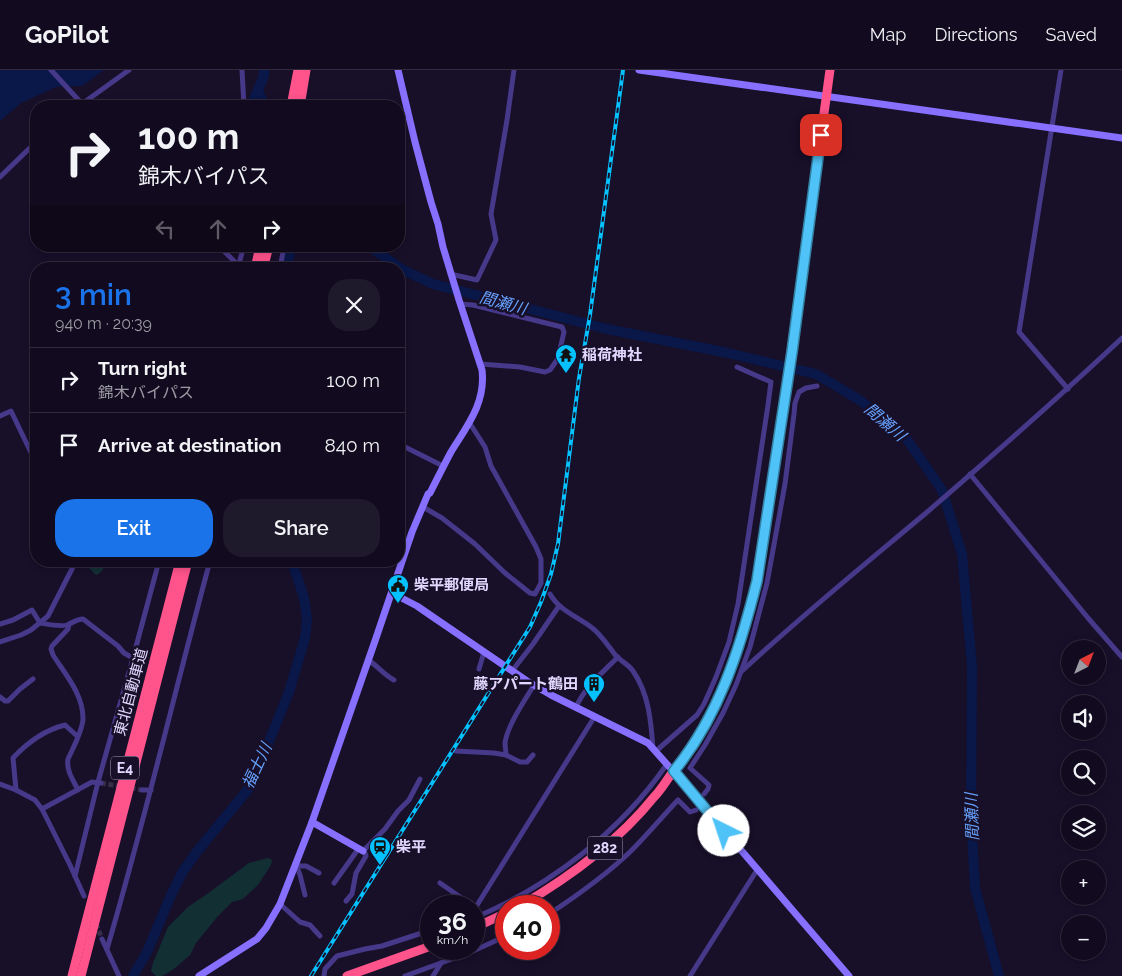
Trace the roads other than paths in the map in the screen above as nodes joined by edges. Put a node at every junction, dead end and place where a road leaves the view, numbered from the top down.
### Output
1 (51, 70) edge
2 (129, 70) edge
3 (242, 70) edge
4 (298, 70) edge
5 (306, 70) edge
6 (398, 70) edge
7 (514, 70) edge
8 (639, 70) edge
9 (830, 70) edge
10 (1061, 70) edge
11 (826, 97) junction
12 (77, 100) edge
13 (89, 100) edge
14 (244, 100) edge
15 (292, 100) edge
16 (301, 100) edge
17 (1052, 128) junction
18 (1122, 138) edge
19 (30, 148) edge
20 (0, 177) edge
21 (224, 252) edge
22 (233, 262) edge
23 (451, 277) junction
24 (459, 302) junction
25 (1122, 338) edge
26 (480, 364) junction
27 (737, 367) dead end
28 (817, 386) dead end
29 (1068, 389) junction
30 (0, 416) edge
31 (469, 422) junction
32 (405, 447) edge
33 (30, 451) edge
34 (443, 466) junction
35 (970, 474) junction
36 (423, 507) junction
37 (405, 553) edge
38 (73, 567) edge
39 (157, 567) edge
40 (178, 567) edge
41 (186, 567) edge
42 (208, 567) edge
43 (401, 567) edge
44 (392, 593) junction
45 (550, 594) dead end
46 (559, 606) junction
47 (40, 623) junction
48 (0, 624) edge
49 (69, 624) junction
50 (0, 642) edge
51 (484, 652) junction
52 (618, 657) junction
53 (1122, 657) edge
54 (133, 658) junction
55 (368, 660) junction
56 (480, 669) dead end
57 (512, 671) junction
58 (742, 672) junction
59 (33, 679) dead end
60 (394, 680) dead end
61 (534, 685) junction
62 (0, 697) edge
63 (576, 707) junction
64 (595, 716) junction
65 (77, 736) junction
66 (655, 750) junction
67 (456, 752) dead end
68 (506, 755) junction
69 (533, 755) dead end
70 (670, 768) junction
71 (420, 779) dead end
72 (100, 782) junction
73 (0, 784) edge
74 (16, 790) junction
75 (78, 790) junction
76 (142, 790) tunnel mouth
77 (151, 790) junction
78 (704, 794) dead end
79 (42, 809) junction
80 (696, 810) dead end
81 (312, 822) junction
82 (361, 849) junction
83 (296, 864) junction
84 (757, 870) junction
85 (319, 873) dead end
86 (75, 876) junction
87 (334, 883) dead end
88 (440, 883) dead end
89 (305, 895) dead end
90 (456, 895) edge
91 (482, 895) edge
92 (538, 895) edge
93 (84, 896) dead end
94 (346, 901) dead end
95 (280, 904) junction
96 (560, 906) edge
97 (485, 913) edge
98 (420, 934) edge
99 (320, 936) dead end
100 (102, 939) tunnel mouth
101 (107, 949) junction
102 (420, 950) edge
103 (447, 960) edge
104 (442, 962) junction
105 (72, 976) edge
106 (81, 976) edge
107 (119, 976) edge
108 (199, 976) edge
109 (324, 976) edge
110 (347, 976) edge
111 (406, 976) edge
112 (432, 976) edge
113 (690, 976) edge
114 (849, 976) edge

1 - 12 street
2 - 13 street
3 - 14 street
4 - 15 highway
5 - 16 highway
6 - 23 street
7 - 23 street
8 - 11 street
9 - 11 highway, 282
10 - 17 street
11 - 17 street
11 - 70 highway, 282
17 - 18 street
17 - 29 street
19 - 20 street
21 - 22 street
23 - 24 street
24 - 26 street
24 - 26 street
25 - 29 street
26 - 31 street
27 - 66 street
28 - 58 street
29 - 35 street
30 - 33 street
31 - 34 street
31 - 36 street
32 - 34 street
34 - 36 street
35 - 53 street
35 - 58 street
36 - 37 street
38 - 47 street
39 - 54 street
40 - 105 highway, 東北自動車道 / E4
41 - 106 highway, 東北自動車道 / E4
42 - 77 street
43 - 44 street
44 - 51 street
44 - 55 street
45 - 46 street
46 - 52 street
46 - 57 street
47 - 48 street
47 - 49 street
47 - 50 street
49 - 54 street
49 - 65 street
51 - 56 street
51 - 57 street
52 - 63 street
52 - 66 street
54 - 72 street
55 - 60 street
55 - 81 street
57 - 61 street
58 - 78 street
59 - 62 street
61 - 63 street
61 - 68 street
63 - 64 street
64 - 66 street
64 - 91 street
65 - 74 street
65 - 75 street
66 - 70 street
67 - 68 street
68 - 69 street
70 - 84 street
70 - 92 highway, 282
70 - 97 street
71 - 82 street
72 - 75 street
72 - 86 street
73 - 74 street
74 - 79 street
75 - 79 street
76 - 77 street
77 - 101 street
79 - 86 street
80 - 96 street
81 - 82 street
81 - 83 street
82 - 87 street
82 - 94 street
83 - 85 street
83 - 89 street
83 - 95 street
84 - 113 street
84 - 114 street
86 - 93 street
88 - 90 street
95 - 99 street
95 - 108 street
98 - 109 street
100 - 101 street
101 - 107 street
102 - 110 highway
103 - 104 street
104 - 111 street
104 - 112 street

